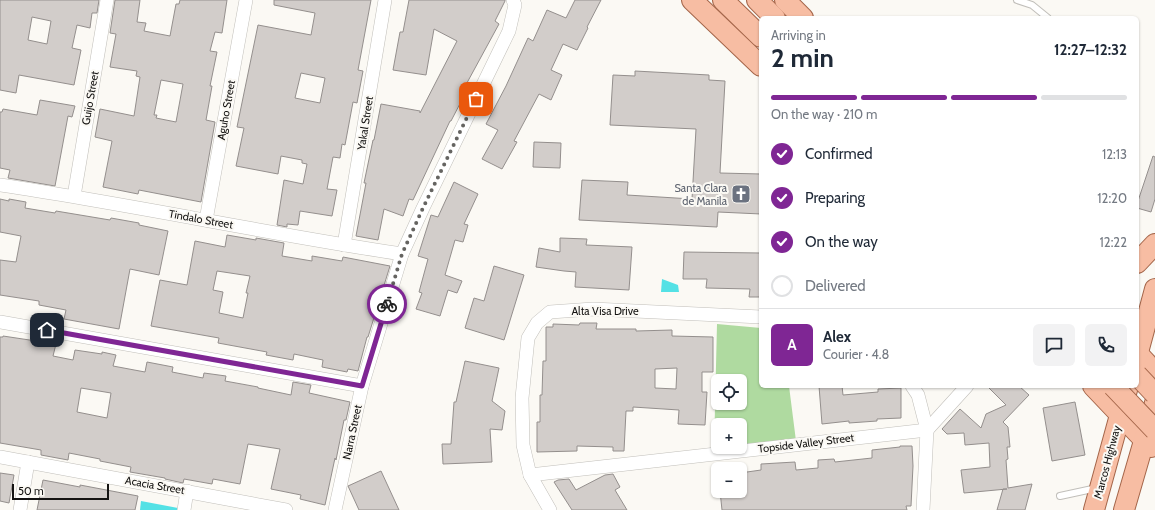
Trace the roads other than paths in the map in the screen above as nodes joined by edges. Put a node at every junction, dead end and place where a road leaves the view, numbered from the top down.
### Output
1 (107, 0) edge
2 (246, 0) edge
3 (385, 0) edge
4 (513, 0) edge
5 (692, 0) edge
6 (723, 0) edge
7 (757, 0) edge
8 (785, 0) edge
9 (1017, 0) edge
10 (773, 16) edge
11 (802, 16) edge
12 (1046, 16) edge
13 (759, 35) edge
14 (759, 64) edge
15 (0, 185) edge
16 (74, 196) junction
17 (206, 220) junction
18 (1155, 244) edge
19 (344, 245) junction
20 (402, 254) junction
21 (1139, 261) edge
22 (1155, 289) edge
23 (759, 317) edge
24 (0, 322) edge
25 (1139, 347) edge
26 (1139, 356) edge
27 (1155, 372) edge
28 (1139, 377) edge
29 (362, 386) junction
30 (913, 388) edge
31 (965, 388) edge
32 (1091, 388) edge
33 (1095, 388) edge
34 (1114, 388) edge
35 (1127, 388) edge
36 (1155, 394) edge
37 (1155, 403) edge
38 (1120, 414) junction
39 (927, 430) junction
40 (1151, 440) edge
41 (1111, 448) junction
42 (0, 457) edge
43 (28, 462) junction
44 (530, 475) junction
45 (1100, 487) junction
46 (187, 491) junction
47 (1060, 496) dead end
48 (20, 510) edge
49 (184, 510) edge
50 (286, 510) edge
51 (335, 510) edge
52 (550, 510) edge
53 (924, 510) edge
54 (1094, 510) edge
55 (1124, 510) edge

1 - 16 street, Guijo Street
2 - 17 street, Aguho Street
3 - 19 street, Yakal Street
4 - 20 street, Narra Street
5 - 14 main road
6 - 13 main road
7 - 10 main road
8 - 11 main road
9 - 12 lane
15 - 16 street, Tindalo Street
16 - 17 street, Tindalo Street
17 - 19 street, Tindalo Street
18 - 21 main road
19 - 20 street, Tindalo Street
20 - 29 street, Narra Street
22 - 25 main road
23 - 44 street, Alta Visa Drive
24 - 29 street
26 - 27 main road
28 - 36 main road, bridge
29 - 51 street, Narra Street
30 - 39 street
31 - 39 street
32 - 41 main road
33 - 38 main road
34 - 40 main road, bridge
35 - 38 main road, Marcos Highway
37 - 40 main road
38 - 40 main road
38 - 41 main road, Marcos Highway
39 - 44 street, Topside Valley Street
39 - 53 street
40 - 55 main road
41 - 45 main road, Marcos Highway
42 - 43 street, Acacia Street
43 - 46 street, Acacia Street
43 - 48 street
44 - 52 street, Alta Visa Drive
45 - 47 lane
45 - 54 main road, Marcos Highway
46 - 49 street
46 - 50 street, Acacia Street

